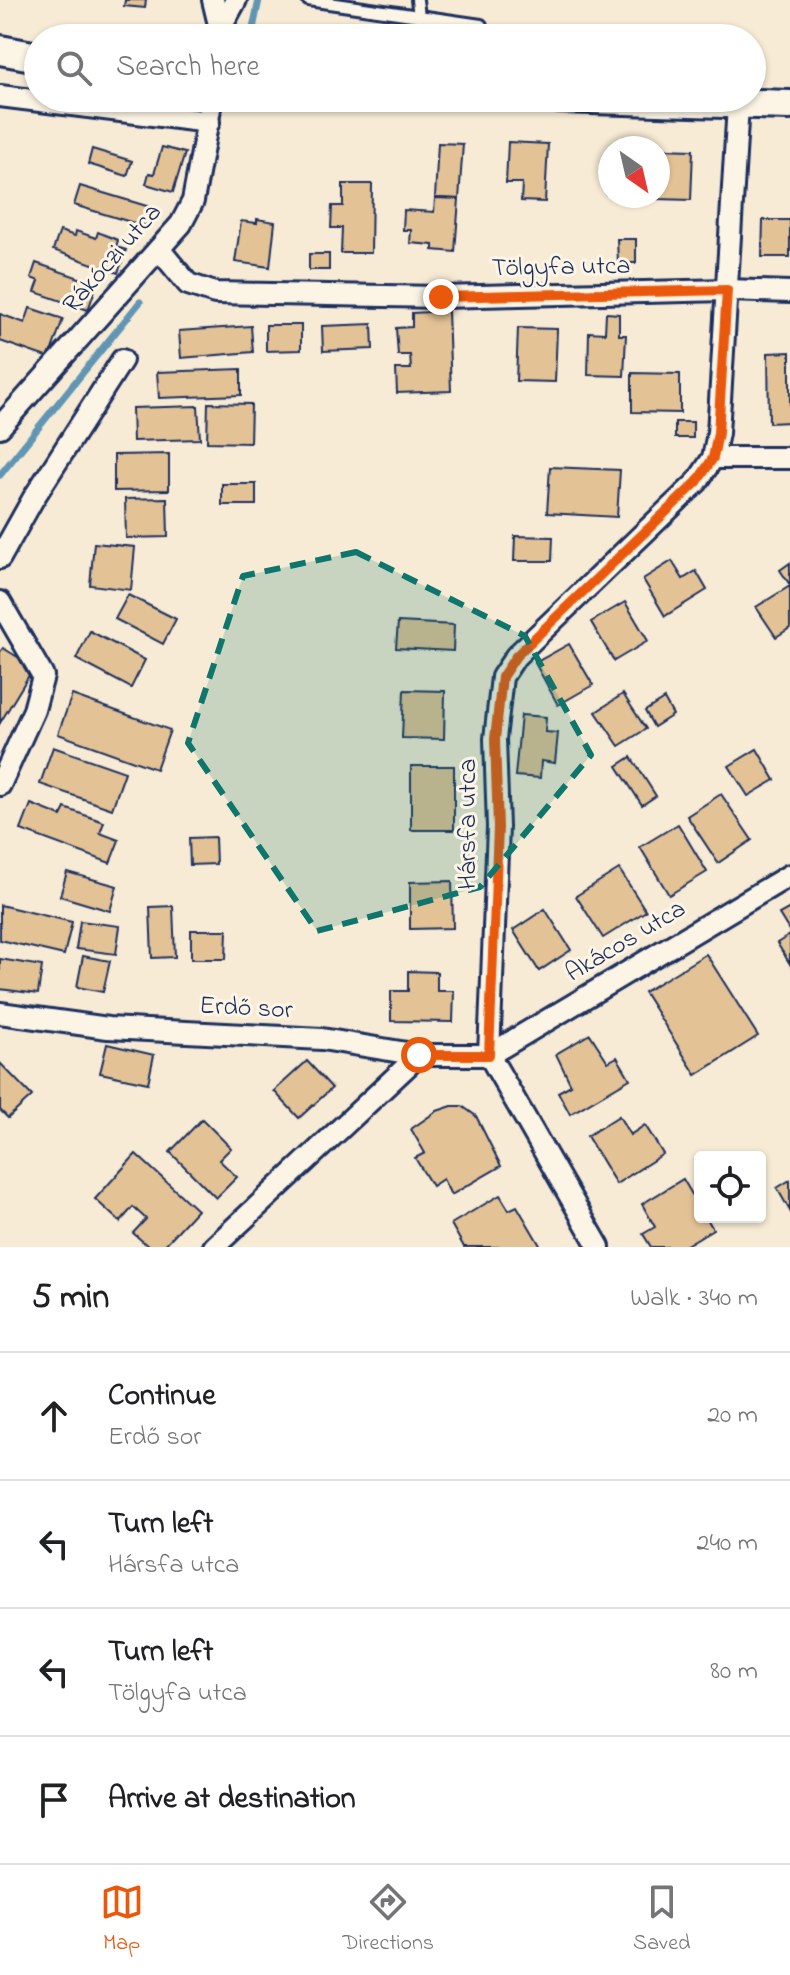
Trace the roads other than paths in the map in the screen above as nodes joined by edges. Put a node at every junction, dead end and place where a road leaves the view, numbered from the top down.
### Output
1 (213, 0) edge
2 (236, 0) edge
3 (308, 0) edge
4 (417, 0) edge
5 (419, 16) junction
6 (217, 24) edge
7 (224, 24) edge
8 (474, 24) edge
9 (0, 50) edge
10 (24, 54) edge
11 (0, 96) edge
12 (24, 99) edge
13 (766, 105) edge
14 (790, 105) edge
15 (129, 112) edge
16 (210, 112) edge
17 (738, 112) edge
18 (209, 122) junction
19 (159, 249) junction
20 (727, 290) junction
21 (790, 292) edge
22 (122, 360) dead end
23 (0, 427) edge
24 (713, 458) junction
25 (790, 458) edge
26 (0, 558) edge
27 (0, 602) edge
28 (0, 785) edge
29 (790, 875) edge
30 (0, 1013) edge
31 (419, 1055) junction
32 (489, 1055) junction
33 (214, 1247) edge
34 (599, 1247) edge

1 - 6 street
2 - 7 street
3 - 5 lane
4 - 5 lane
5 - 8 lane
9 - 10 main road
11 - 12 street
13 - 14 main road
15 - 18 street
16 - 18 street, Rákóczi utca
17 - 20 street, Hársfa utca
18 - 19 street, Rákóczi utca
19 - 20 street, Tölgyfa utca
19 - 23 street, Rákóczi utca
20 - 21 street, Tölgyfa utca
20 - 24 street, Hársfa utca
22 - 26 street
24 - 25 street
24 - 32 street, Hársfa utca
27 - 28 street
29 - 32 street, Akácos utca
30 - 31 street, Erdő sor
31 - 32 street, Erdő sor
31 - 33 street
32 - 34 street

